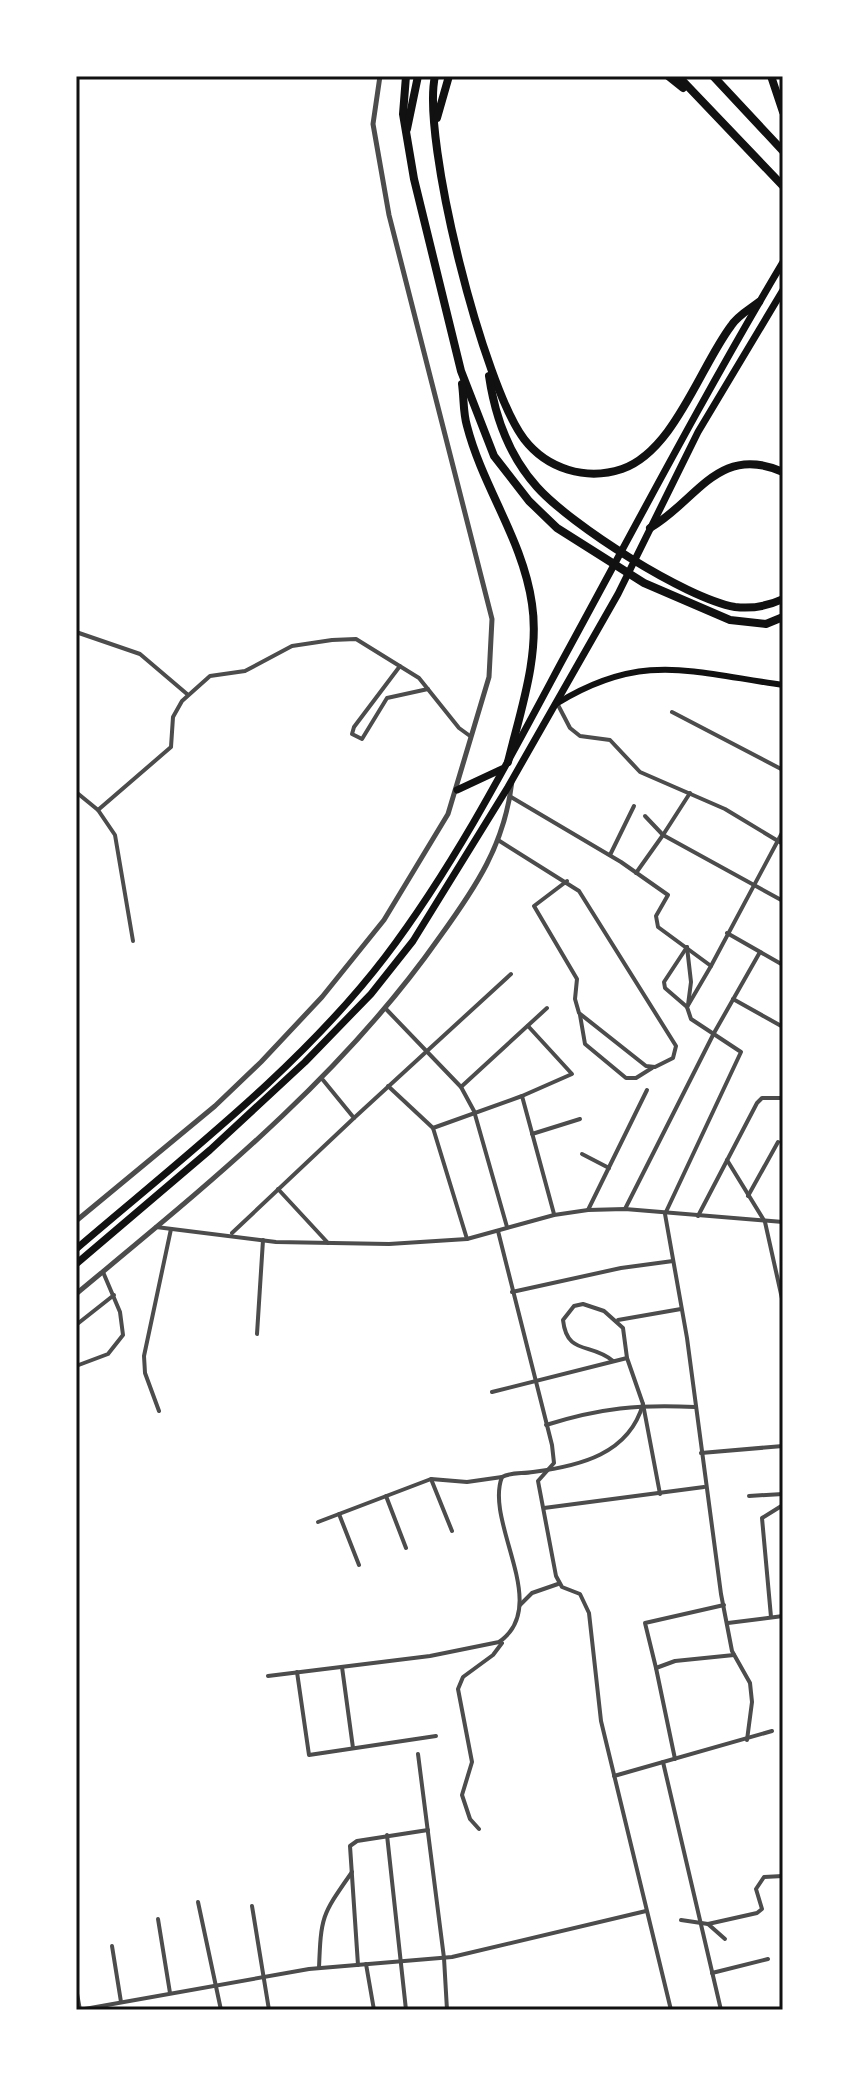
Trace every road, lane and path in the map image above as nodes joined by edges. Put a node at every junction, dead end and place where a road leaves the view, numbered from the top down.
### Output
1 (380, 76) edge
2 (406, 76) edge
3 (418, 76) edge
4 (435, 76) edge
5 (449, 76) edge
6 (668, 76) edge
7 (678, 76) edge
8 (713, 76) edge
9 (771, 76) edge
10 (703, 104) junction
11 (783, 112) edge
12 (434, 131) junction
13 (406, 134) junction
14 (783, 151) edge
15 (783, 186) edge
16 (783, 262) edge
17 (783, 290) edge
18 (759, 302) junction
19 (488, 363) junction
20 (461, 371) junction
21 (783, 472) edge
22 (650, 528) junction
23 (783, 599) edge
24 (783, 617) edge
25 (76, 632) edge
26 (400, 666) junction
27 (783, 685) edge
28 (428, 689) junction
29 (188, 695) junction
30 (554, 704) junction
31 (672, 712) dead end
32 (471, 737) junction
33 (506, 765) junction
34 (783, 770) edge
35 (513, 778) junction
36 (457, 790) junction
37 (76, 792) edge
38 (690, 793) junction
39 (511, 797) junction
40 (634, 806) dead end
41 (98, 810) junction
42 (645, 816) dead end
43 (783, 831) edge
44 (663, 835) junction
45 (498, 840) junction
46 (780, 843) edge
47 (610, 855) junction
48 (636, 873) junction
49 (567, 881) junction
50 (754, 885) junction
51 (783, 901) edge
52 (727, 933) junction
53 (133, 941) dead end
54 (687, 947) junction
55 (760, 952) junction
56 (783, 965) edge
57 (711, 966) junction
58 (511, 974) dead end
59 (733, 999) junction
60 (687, 1007) junction
61 (547, 1008) dead end
62 (386, 1009) junction
63 (579, 1013) junction
64 (528, 1026) junction
65 (783, 1027) edge
66 (714, 1033) junction
67 (427, 1052) junction
68 (655, 1067) junction
69 (323, 1080) junction
70 (387, 1086) junction
71 (461, 1087) junction
72 (647, 1090) dead end
73 (522, 1096) junction
74 (783, 1098) edge
75 (474, 1111) junction
76 (354, 1118) junction
77 (580, 1119) dead end
78 (433, 1128) junction
79 (532, 1134) junction
80 (778, 1142) dead end
81 (582, 1154) dead end
82 (727, 1160) junction
83 (609, 1168) junction
84 (278, 1189) junction
85 (748, 1196) junction
86 (625, 1209) junction
87 (588, 1210) junction
88 (665, 1214) junction
89 (554, 1215) junction
90 (698, 1216) junction
91 (76, 1221) edge
92 (765, 1222) junction
93 (783, 1222) edge
94 (154, 1227) junction
95 (507, 1227) junction
96 (171, 1229) junction
97 (498, 1231) junction
98 (231, 1234) junction
99 (467, 1239) junction
100 (263, 1240) junction
101 (328, 1243) junction
102 (76, 1249) edge
103 (673, 1261) junction
104 (76, 1264) edge
105 (103, 1272) junction
106 (512, 1292) junction
107 (76, 1294) edge
108 (114, 1295) junction
109 (783, 1303) edge
110 (681, 1309) junction
111 (618, 1320) junction
112 (76, 1325) edge
113 (257, 1334) dead end
114 (627, 1358) junction
115 (613, 1361) junction
116 (76, 1366) edge
117 (535, 1383) junction
118 (492, 1392) dead end
119 (643, 1404) junction
120 (695, 1407) junction
121 (159, 1411) dead end
122 (546, 1425) junction
123 (783, 1446) edge
124 (701, 1453) junction
125 (551, 1468) junction
126 (502, 1477) junction
127 (431, 1479) junction
128 (705, 1487) junction
129 (660, 1494) junction
130 (783, 1494) edge
131 (386, 1496) junction
132 (749, 1496) dead end
133 (783, 1505) edge
134 (544, 1508) junction
135 (339, 1514) junction
136 (318, 1522) dead end
137 (452, 1531) dead end
138 (406, 1548) dead end
139 (359, 1565) dead end
140 (558, 1584) junction
141 (724, 1605) junction
142 (518, 1607) junction
143 (783, 1616) edge
144 (771, 1617) junction
145 (728, 1623) junction
146 (507, 1637) junction
147 (734, 1655) junction
148 (342, 1667) junction
149 (656, 1668) junction
150 (297, 1672) junction
151 (268, 1676) dead end
152 (772, 1731) dead end
153 (436, 1736) dead end
154 (747, 1740) junction
155 (353, 1749) junction
156 (418, 1754) dead end
157 (675, 1759) junction
158 (663, 1762) junction
159 (614, 1776) junction
160 (479, 1829) dead end
161 (428, 1830) junction
162 (387, 1835) junction
163 (352, 1871) junction
164 (783, 1876) edge
165 (198, 1902) dead end
166 (252, 1906) dead end
167 (646, 1911) junction
168 (158, 1919) dead end
169 (681, 1920) dead end
170 (700, 1924) junction
171 (708, 1924) junction
172 (725, 1939) dead end
173 (112, 1946) dead end
174 (444, 1958) junction
175 (768, 1959) dead end
176 (402, 1960) junction
177 (366, 1964) junction
178 (358, 1965) junction
179 (319, 1968) junction
180 (712, 1973) junction
181 (261, 1977) junction
182 (216, 1985) junction
183 (76, 1988) edge
184 (170, 1993) junction
185 (121, 2002) junction
186 (80, 2010) edge
187 (221, 2010) edge
188 (269, 2010) edge
189 (374, 2010) edge
190 (406, 2010) edge
191 (447, 2010) edge
192 (671, 2010) edge
193 (721, 2010) edge

1 - 32 street
2 - 13 highway
3 - 13 highway
4 - 12 highway
5 - 12 highway
6 - 10 highway
7 - 10 highway
8 - 14 highway
9 - 11 highway
10 - 15 highway
12 - 19 highway
13 - 20 highway
16 - 18 highway
17 - 22 highway
18 - 19 highway
18 - 33 highway
19 - 23 highway
20 - 24 highway
20 - 33 highway
21 - 22 highway
22 - 30 highway
25 - 29 street
26 - 28 street
26 - 28 street
26 - 29 street
27 - 30 main road
28 - 32 street
29 - 41 street
30 - 35 highway
30 - 38 street
31 - 34 street
32 - 36 street
33 - 36 highway
33 - 102 highway
35 - 39 street
35 - 104 highway
36 - 91 street
37 - 41 street
38 - 44 street
38 - 46 street
39 - 45 street
39 - 47 street
40 - 47 street
41 - 53 street
42 - 44 street
43 - 46 street
44 - 48 street
44 - 50 street
45 - 49 street
45 - 62 street
46 - 50 street
47 - 48 street
48 - 54 street
49 - 63 street
49 - 68 street
50 - 51 street
50 - 52 street
52 - 55 street
52 - 57 street
54 - 57 street
54 - 60 street
54 - 60 street
55 - 56 street
55 - 59 street
57 - 60 street
58 - 67 street
59 - 65 street
59 - 66 street
60 - 66 street
61 - 64 street
62 - 67 street
62 - 69 street
63 - 68 street
63 - 68 street
64 - 71 street
64 - 73 street
66 - 86 street
66 - 88 street
67 - 70 street
67 - 71 street
69 - 76 street
69 - 94 street
70 - 76 street
70 - 78 street
71 - 75 street
72 - 83 street
73 - 75 street
73 - 79 street
74 - 82 street
75 - 78 street
75 - 95 street
76 - 84 street
77 - 79 street
78 - 99 street
79 - 89 street
80 - 85 street
81 - 83 street
82 - 85 street
82 - 90 street
83 - 87 street
84 - 98 street
84 - 101 street
85 - 92 street
86 - 87 street
86 - 88 street
87 - 89 street
88 - 90 street
88 - 103 street
89 - 95 street
90 - 92 street
92 - 93 street
92 - 109 street
94 - 96 street
94 - 105 street
95 - 97 street
96 - 98 street
96 - 121 street
97 - 99 street
97 - 106 street
98 - 100 street
99 - 101 street
100 - 101 street
100 - 113 street
103 - 106 street
103 - 110 street
105 - 107 street
105 - 108 street
106 - 117 street
108 - 112 street
108 - 116 street
110 - 111 street
110 - 120 street
111 - 114 street
111 - 115 street
114 - 115 street
114 - 119 street
115 - 117 street
117 - 118 street
117 - 122 street
119 - 120 street
119 - 122 street
119 - 125 street
119 - 129 street
120 - 124 street
122 - 125 street
123 - 124 street
124 - 128 street
125 - 126 street
125 - 134 street
126 - 127 street
126 - 142 street
127 - 131 street
127 - 137 street
128 - 129 street
128 - 141 street
129 - 134 street
130 - 132 street
131 - 135 street
131 - 138 street
133 - 144 street
134 - 140 street
135 - 136 street
135 - 139 street
140 - 142 street
140 - 159 street
141 - 145 street
141 - 149 street
142 - 146 street
143 - 144 street
144 - 145 street
145 - 147 street
146 - 148 street
146 - 160 street
147 - 149 street
147 - 154 street
148 - 150 street
148 - 155 street
149 - 157 street
150 - 151 street
150 - 155 street
152 - 154 street
153 - 155 street
154 - 157 street
156 - 161 street
157 - 158 street
158 - 159 street
158 - 170 street
159 - 167 street
161 - 162 street
161 - 174 street
162 - 163 street
162 - 176 street
163 - 178 street
163 - 179 street
164 - 171 street
165 - 182 street
166 - 181 street
167 - 174 street
167 - 192 street
168 - 184 street
169 - 170 street
170 - 171 street
170 - 180 street
171 - 172 street
173 - 185 street
174 - 176 street
174 - 191 street
175 - 180 street
176 - 177 street
176 - 190 street
177 - 178 street
177 - 189 street
178 - 179 street
179 - 181 street
180 - 193 street
181 - 182 street
181 - 188 street
182 - 184 street
182 - 187 street
183 - 186 street
184 - 185 street
185 - 186 street

